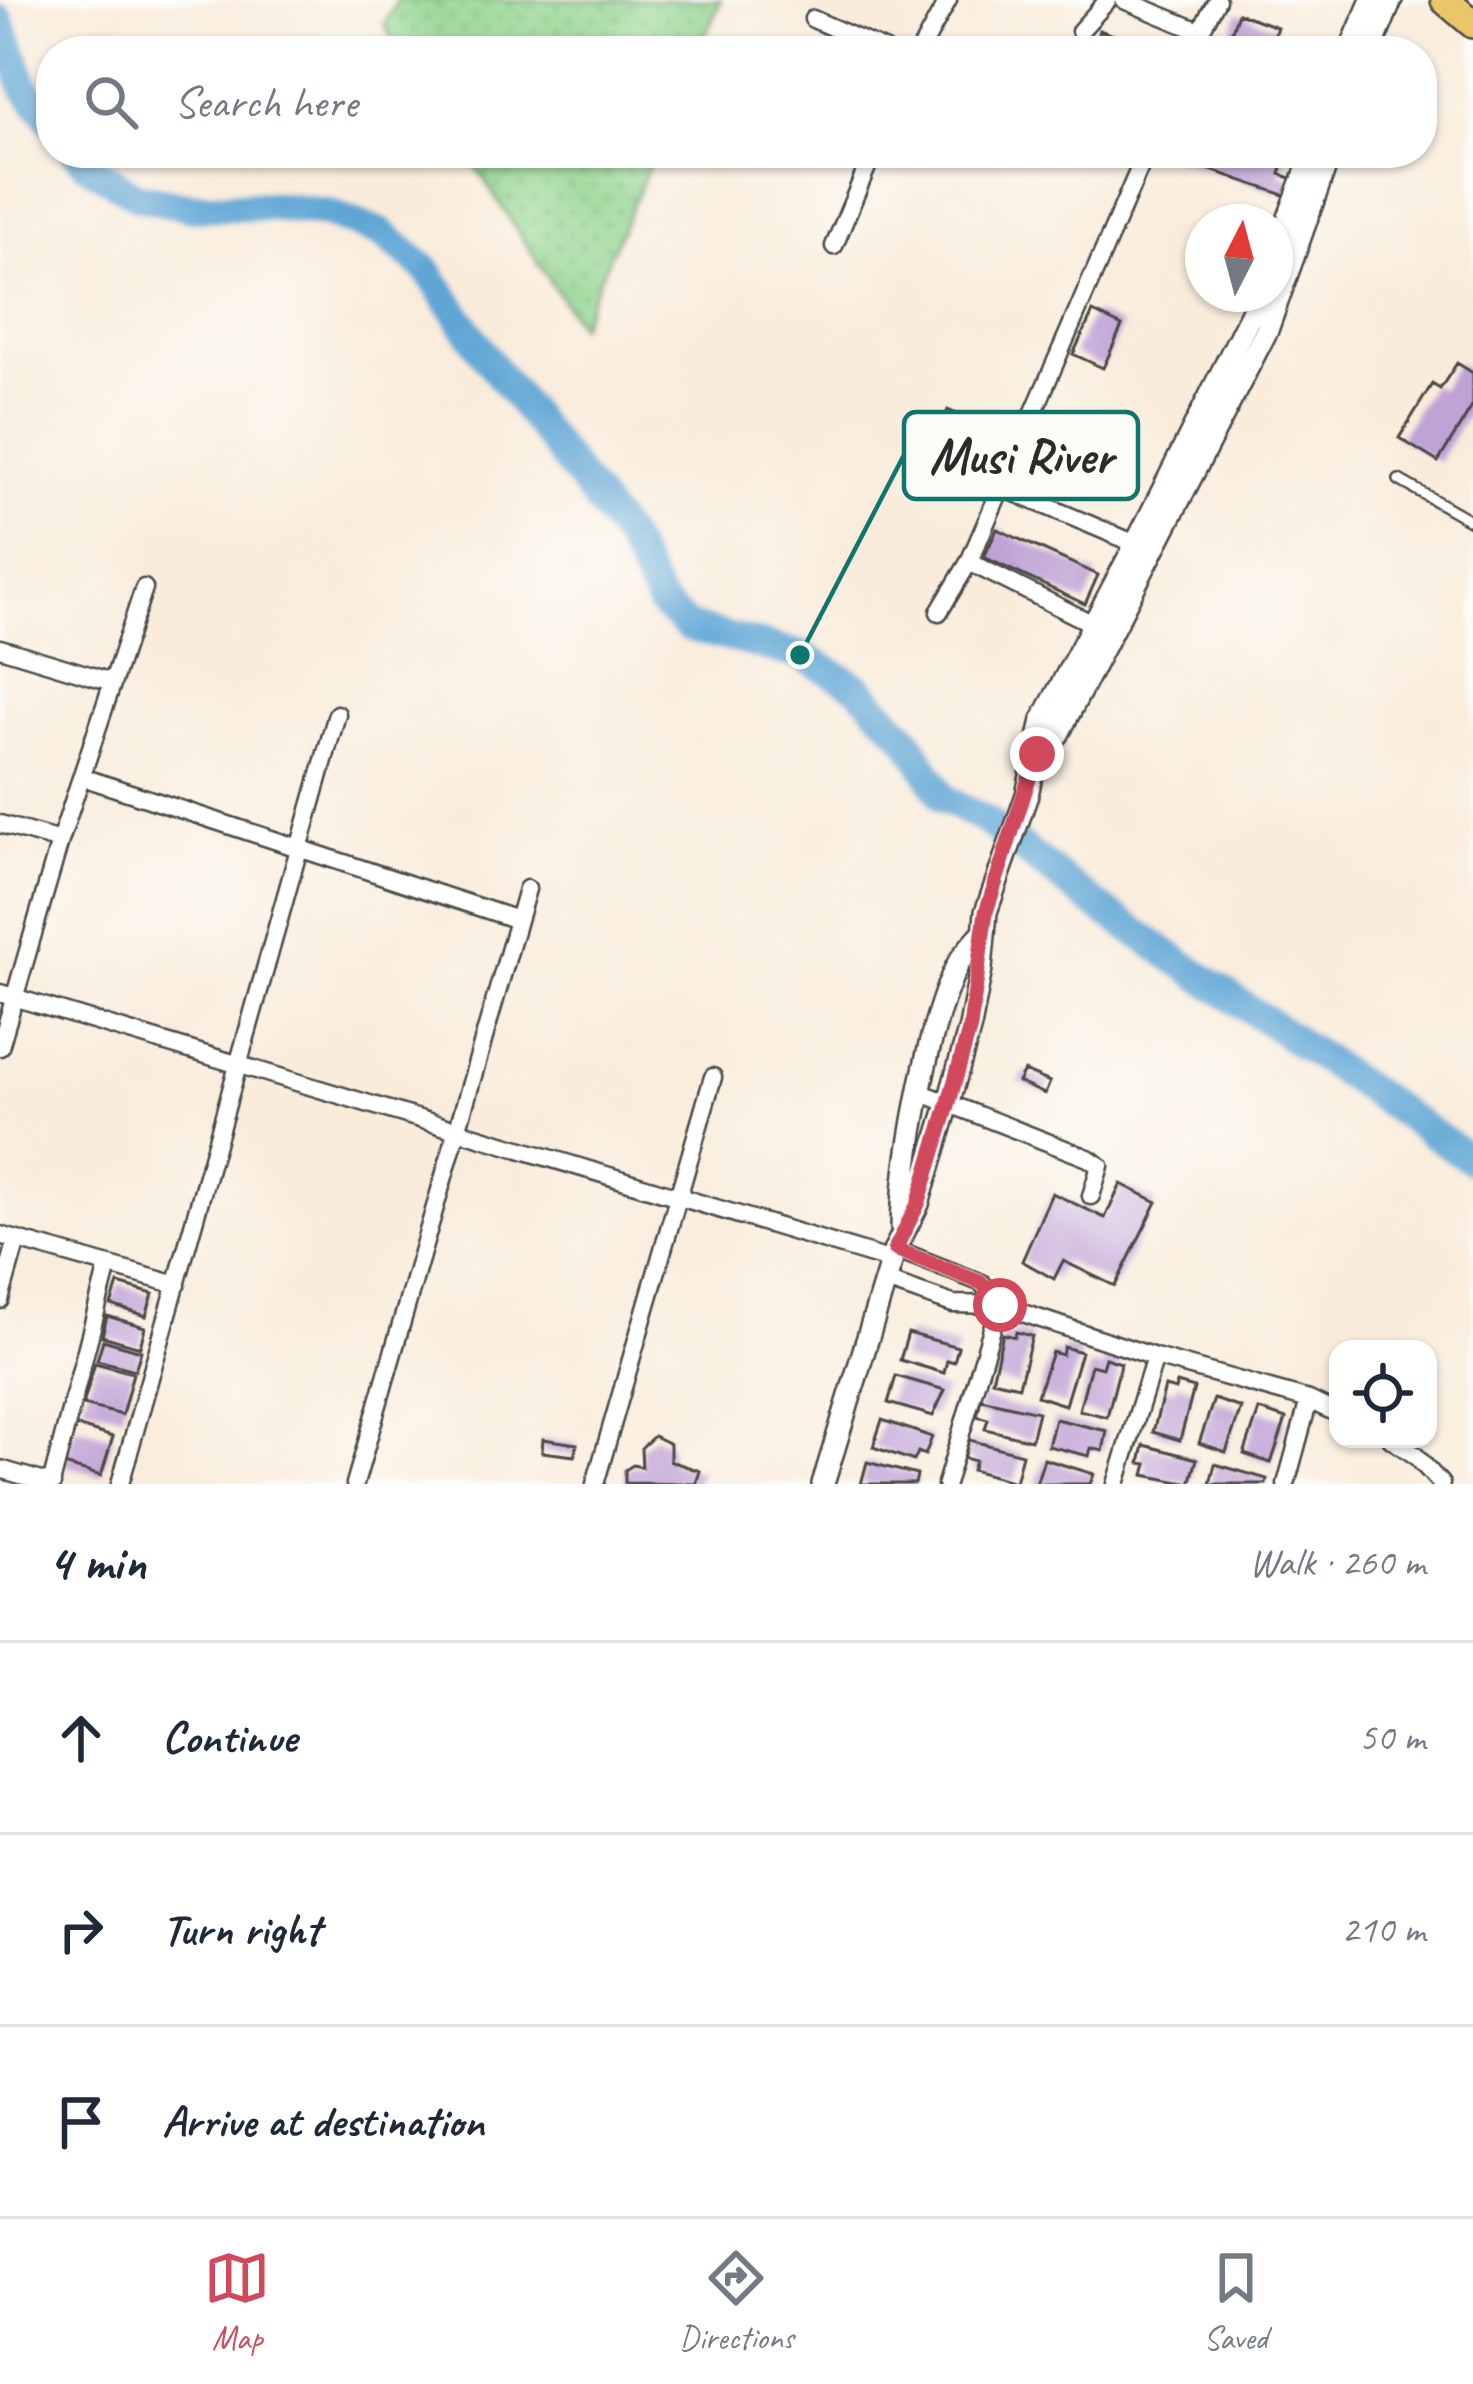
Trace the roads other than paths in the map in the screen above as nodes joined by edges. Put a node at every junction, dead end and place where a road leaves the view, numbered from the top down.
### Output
1 (948, 0) edge
2 (1108, 0) edge
3 (1124, 0) edge
4 (1217, 0) edge
5 (1372, 0) edge
6 (1391, 0) edge
7 (1445, 0) edge
8 (813, 19) dead end
9 (1473, 24) edge
10 (1080, 31) dead end
11 (1199, 31) junction
12 (852, 36) edge
13 (928, 36) edge
14 (1197, 36) edge
15 (1356, 36) edge
16 (1376, 36) edge
17 (867, 168) edge
18 (1139, 168) edge
19 (1309, 168) edge
20 (1322, 168) edge
21 (1303, 206) junction
22 (1293, 224) edge
23 (1293, 232) edge
24 (835, 247) dead end
25 (1261, 312) edge
26 (1187, 463) junction
27 (1399, 480) dead end
28 (1001, 487) junction
29 (1473, 522) edge
30 (1136, 544) junction
31 (969, 562) junction
32 (144, 588) dead end
33 (939, 612) dead end
34 (1095, 625) junction
35 (0, 648) edge
36 (112, 682) junction
37 (337, 714) dead end
38 (1037, 754) junction
39 (82, 777) junction
40 (0, 824) edge
41 (60, 841) junction
42 (300, 846) junction
43 (526, 889) dead end
44 (518, 920) junction
45 (984, 924) junction
46 (7, 995) edge
47 (0, 1047) edge
48 (239, 1065) junction
49 (713, 1077) dead end
50 (922, 1093) junction
51 (949, 1102) junction
52 (458, 1130) junction
53 (1090, 1196) dead end
54 (679, 1197) junction
55 (9, 1237) edge
56 (894, 1255) junction
57 (108, 1266) junction
58 (177, 1286) junction
59 (0, 1300) edge
60 (1000, 1305) junction
61 (1155, 1357) junction
62 (1309, 1400) junction
63 (1329, 1410) edge
64 (1404, 1448) edge
65 (0, 1469) edge
66 (51, 1484) edge
67 (120, 1484) edge
68 (355, 1484) edge
69 (595, 1484) edge
70 (824, 1484) edge
71 (946, 1484) edge
72 (1116, 1484) edge
73 (1286, 1484) edge
74 (1441, 1484) edge

1 - 13 street
2 - 10 street
3 - 11 street
4 - 11 street
5 - 15 street
6 - 16 street
7 - 9 main road
8 - 12 street
11 - 14 street
17 - 24 street
18 - 28 street
19 - 21 street
20 - 21 street
21 - 22 street
21 - 23 street
25 - 26 street
26 - 30 street
26 - 38 street
27 - 29 lane
28 - 30 street
28 - 31 street
30 - 34 street
31 - 33 street
31 - 34 street
32 - 36 street
34 - 38 street
35 - 36 street
36 - 39 street
37 - 42 street
38 - 45 street
39 - 41 street
39 - 42 street
40 - 41 street
41 - 46 street
42 - 44 street
42 - 48 street
43 - 44 street
44 - 52 street
45 - 50 street
45 - 51 street
46 - 47 street
46 - 48 street
48 - 52 street
48 - 58 street
49 - 54 street
50 - 51 street
50 - 56 street
51 - 53 street
51 - 56 street
52 - 54 street
52 - 68 street
54 - 56 street
54 - 69 street
55 - 57 street
55 - 59 street
56 - 60 street
56 - 60 street
56 - 70 street
57 - 58 street
57 - 66 street
58 - 67 street
60 - 61 street
60 - 71 street
61 - 62 street
61 - 72 street
62 - 63 street
62 - 73 street
64 - 74 street
65 - 66 street

